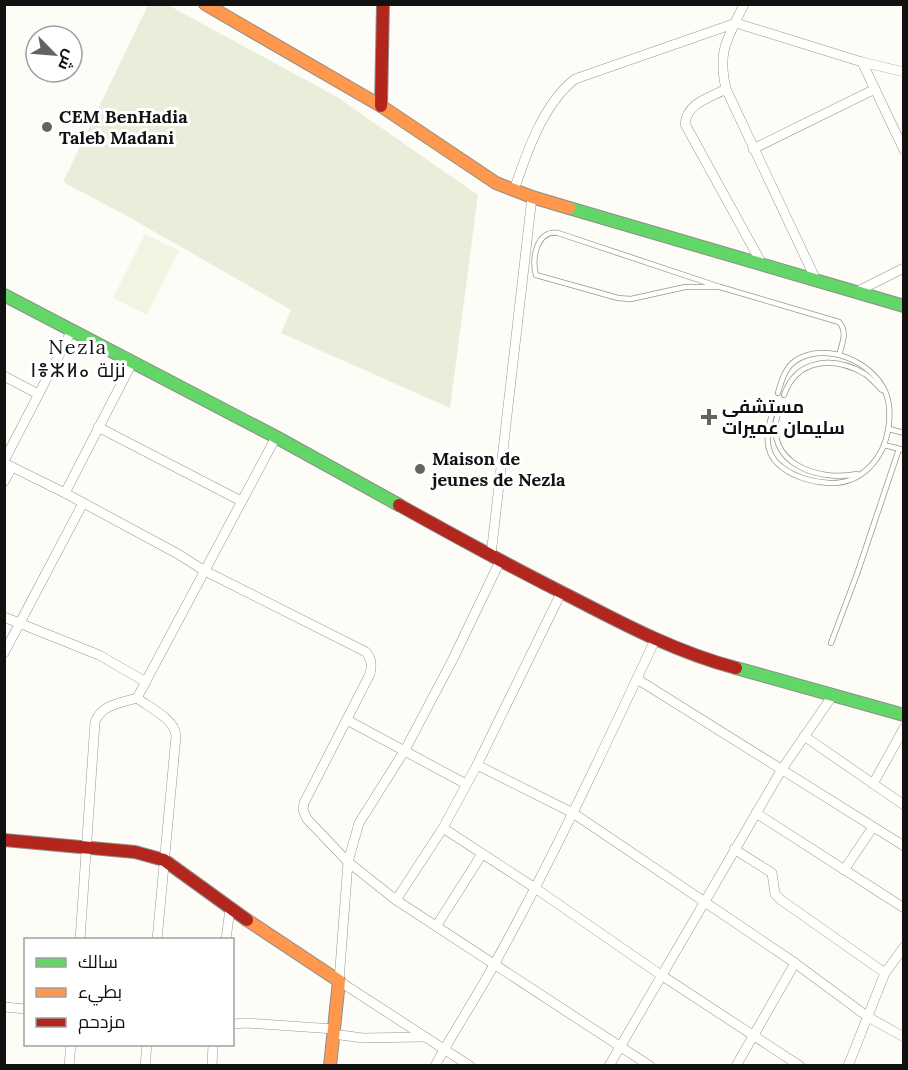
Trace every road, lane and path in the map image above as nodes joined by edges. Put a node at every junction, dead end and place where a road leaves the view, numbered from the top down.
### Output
1 (205, 4) edge
2 (383, 4) edge
3 (744, 4) edge
4 (736, 23) junction
5 (862, 62) junction
6 (903, 72) edge
7 (726, 89) junction
8 (875, 89) junction
9 (381, 106) junction
10 (753, 149) junction
11 (903, 150) edge
12 (513, 190) junction
13 (532, 197) junction
14 (762, 264) junction
15 (903, 267) edge
16 (816, 280) junction
17 (720, 286) junction
18 (856, 292) junction
19 (4, 295) edge
20 (903, 306) edge
21 (72, 330) junction
22 (839, 355) junction
23 (132, 363) junction
24 (4, 376) edge
25 (38, 394) junction
26 (886, 394) junction
27 (98, 427) junction
28 (889, 429) junction
29 (903, 433) edge
30 (276, 437) junction
31 (884, 446) junction
32 (901, 450) edge
33 (7, 464) edge
34 (863, 473) junction
35 (4, 482) edge
36 (65, 493) junction
37 (241, 501) junction
38 (83, 503) junction
39 (496, 558) junction
40 (205, 571) junction
41 (562, 591) junction
42 (4, 616) edge
43 (20, 624) junction
44 (655, 640) junction
45 (831, 643) dead end
46 (4, 653) edge
47 (637, 679) junction
48 (146, 682) junction
49 (833, 695) junction
50 (137, 698) junction
51 (903, 712) edge
52 (347, 720) junction
53 (903, 728) edge
54 (804, 736) junction
55 (405, 750) junction
56 (477, 765) junction
57 (782, 769) junction
58 (466, 784) junction
59 (873, 784) junction
60 (903, 805) edge
61 (573, 813) junction
62 (756, 813) junction
63 (873, 827) junction
64 (442, 828) junction
65 (4, 840) edge
66 (903, 846) edge
67 (87, 847) junction
68 (734, 849) junction
69 (482, 854) junction
70 (164, 860) junction
71 (348, 862) junction
72 (844, 870) junction
73 (535, 888) junction
74 (396, 900) junction
75 (703, 901) junction
76 (230, 908) junction
77 (903, 908) edge
78 (437, 925) junction
79 (80, 938) edge
80 (157, 938) edge
81 (226, 938) edge
82 (903, 947) edge
83 (795, 963) junction
84 (494, 964) junction
85 (885, 973) junction
86 (660, 975) junction
87 (339, 981) junction
88 (4, 1007) edge
89 (24, 1009) edge
90 (868, 1017) junction
91 (234, 1024) edge
92 (333, 1032) junction
93 (753, 1035) junction
94 (424, 1036) junction
95 (903, 1037) edge
96 (71, 1046) edge
97 (147, 1046) edge
98 (213, 1046) edge
99 (619, 1046) junction
100 (444, 1049) junction
101 (69, 1065) edge
102 (145, 1065) edge
103 (212, 1065) edge
104 (330, 1065) edge
105 (435, 1065) edge
106 (470, 1065) edge
107 (609, 1065) edge
108 (650, 1065) edge
109 (736, 1065) edge
110 (800, 1065) edge
111 (848, 1065) edge

1 - 9 street
2 - 9 street
3 - 4 street
4 - 5 street
4 - 7 street
4 - 12 street
5 - 6 street
5 - 8 street
7 - 10 street
7 - 14 street
8 - 10 street
8 - 11 street
9 - 12 street
10 - 16 street
12 - 13 street
13 - 14 street
13 - 39 street
14 - 16 street
15 - 18 street
16 - 18 street
17 - 17 lane
17 - 22 lane
18 - 20 street
19 - 21 street
21 - 23 street
21 - 25 street
22 - 26 lane
22 - 26 lane
23 - 27 street
23 - 30 street
24 - 25 street
25 - 33 street
26 - 28 lane
27 - 36 street
27 - 37 street
28 - 29 lane
28 - 31 lane
30 - 37 street
30 - 39 street
31 - 32 lane
31 - 34 lane
32 - 45 lane
33 - 35 street
33 - 36 street
34 - 34 lane
36 - 38 street
37 - 40 street
38 - 40 street
38 - 43 street
39 - 41 street
39 - 55 street
40 - 48 street
40 - 52 street
41 - 44 street
41 - 56 street
42 - 43 street
43 - 46 street
43 - 48 street
44 - 47 street
44 - 49 street
47 - 57 street
47 - 61 street
48 - 50 street
49 - 51 street
49 - 54 street
50 - 67 street
50 - 70 street
52 - 55 street
52 - 71 street
53 - 59 street
54 - 57 street
54 - 59 street
55 - 58 street
55 - 71 street
56 - 58 street
56 - 61 street
57 - 62 street
57 - 63 street
58 - 64 street
59 - 60 street
61 - 73 street
61 - 75 street
62 - 68 street
62 - 72 street
63 - 66 street
63 - 72 street
64 - 69 street
64 - 74 street
65 - 67 street
67 - 70 street
67 - 79 street
68 - 75 street
68 - 85 street
69 - 73 street
69 - 78 street
70 - 76 street
70 - 80 street
71 - 74 street
71 - 87 street
72 - 77 street
73 - 84 street
73 - 86 street
74 - 78 street
75 - 83 street
75 - 86 street
76 - 81 street
76 - 87 street
78 - 84 street
82 - 85 street
83 - 90 street
83 - 93 street
84 - 99 street
84 - 100 street
85 - 90 street
86 - 93 street
86 - 99 street
87 - 92 street
87 - 94 street
88 - 89 street
90 - 95 street
90 - 111 street
91 - 92 street
92 - 94 street
92 - 104 street
93 - 109 street
93 - 110 street
94 - 100 street
96 - 101 street
97 - 102 street
98 - 103 street
99 - 107 street
99 - 108 street
100 - 105 street
100 - 106 street

